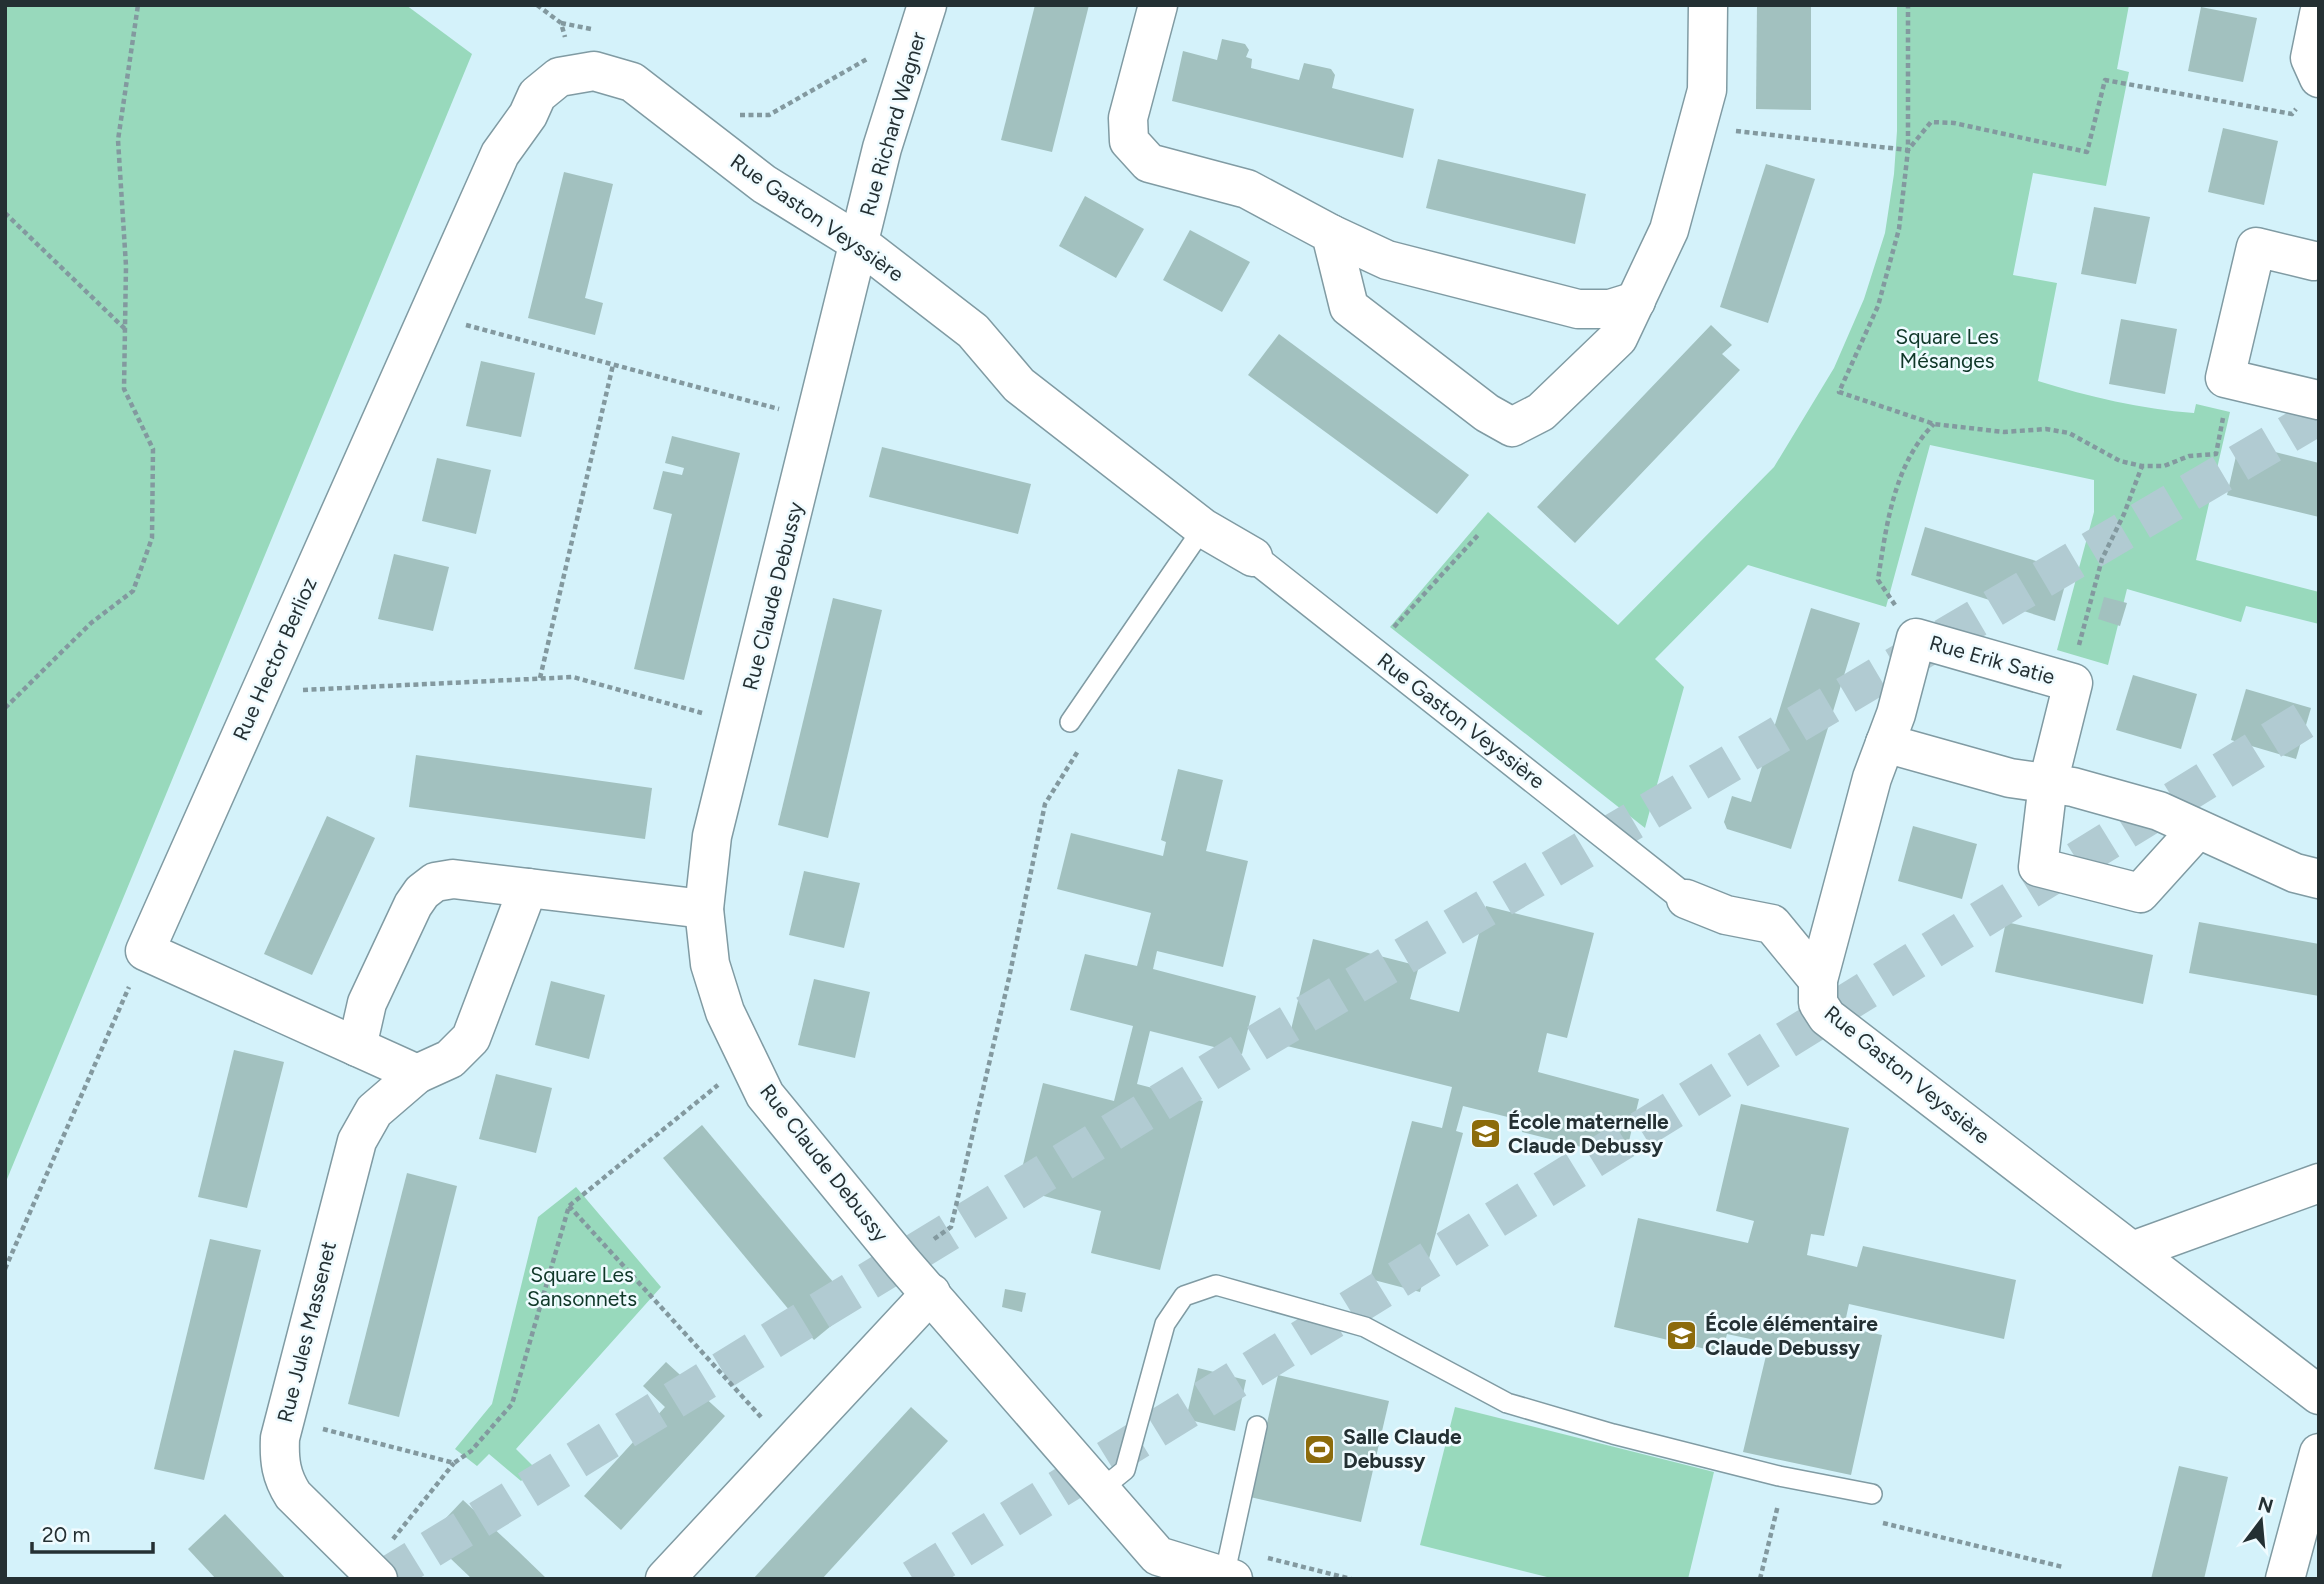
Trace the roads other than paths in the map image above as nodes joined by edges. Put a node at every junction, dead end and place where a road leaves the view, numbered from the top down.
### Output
1 (1158, 5) edge
2 (1707, 5) edge
3 (2319, 14) edge
4 (923, 20) edge
5 (573, 72) joint
6 (2309, 92) edge
7 (1331, 234) junction
8 (859, 243) junction
9 (2317, 254) edge
10 (1636, 301) junction
11 (2318, 399) edge
12 (1203, 528) junction
13 (1253, 557) joint
14 (1070, 722) road end
15 (1885, 743) junction
16 (2048, 783) junction
17 (2197, 830) junction
18 (2319, 879) edge
19 (528, 888) junction
20 (1686, 899) joint
21 (704, 909) junction
22 (1818, 980) junction
23 (357, 1047) junction
24 (417, 1074) junction
25 (2319, 1183) edge
26 (2133, 1251) junction
27 (931, 1293) junction
28 (2319, 1395) edge
29 (1257, 1426) dead end
30 (2319, 1453) edge
31 (1099, 1491) junction
32 (1872, 1494) dead end
33 (1153, 1567) edge
34 (683, 1570) edge
35 (373, 1574) edge
36 (1229, 1578) edge
37 (2284, 1579) edge

1 - 7 street
2 - 10 street
3 - 6 street
4 - 8 street, Rue Richard Wagner
5 - 8 street, Rue Gaston Veyssière
5 - 23 street, Rue Hector Berlioz
7 - 10 street
7 - 10 street
8 - 12 street, Rue Gaston Veyssière
8 - 21 street, Rue Claude Debussy
9 - 11 street
12 - 13 street, Rue Gaston Veyssière
12 - 14 lane
13 - 20 street, Rue Gaston Veyssière
15 - 16 street
15 - 16 street, Rue Erik Satie
15 - 22 street, Rue Erik Satie
16 - 17 street
16 - 17 street, Rue Erik Satie
17 - 18 street
19 - 21 street
19 - 23 street
19 - 24 street, Rue Jules Massenet
20 - 22 street, Rue Gaston Veyssière
21 - 27 street, Rue Claude Debussy
22 - 26 street, Rue Gaston Veyssière
23 - 24 street
24 - 35 street, Rue Jules Massenet
25 - 26 street
26 - 28 street, Rue Gaston Veyssière
27 - 31 street, Rue Claude Debussy
27 - 34 street
29 - 36 lane
30 - 37 street
31 - 32 lane
31 - 33 street, Rue Claude Debussy
33 - 36 street, Rue Claude Debussy

